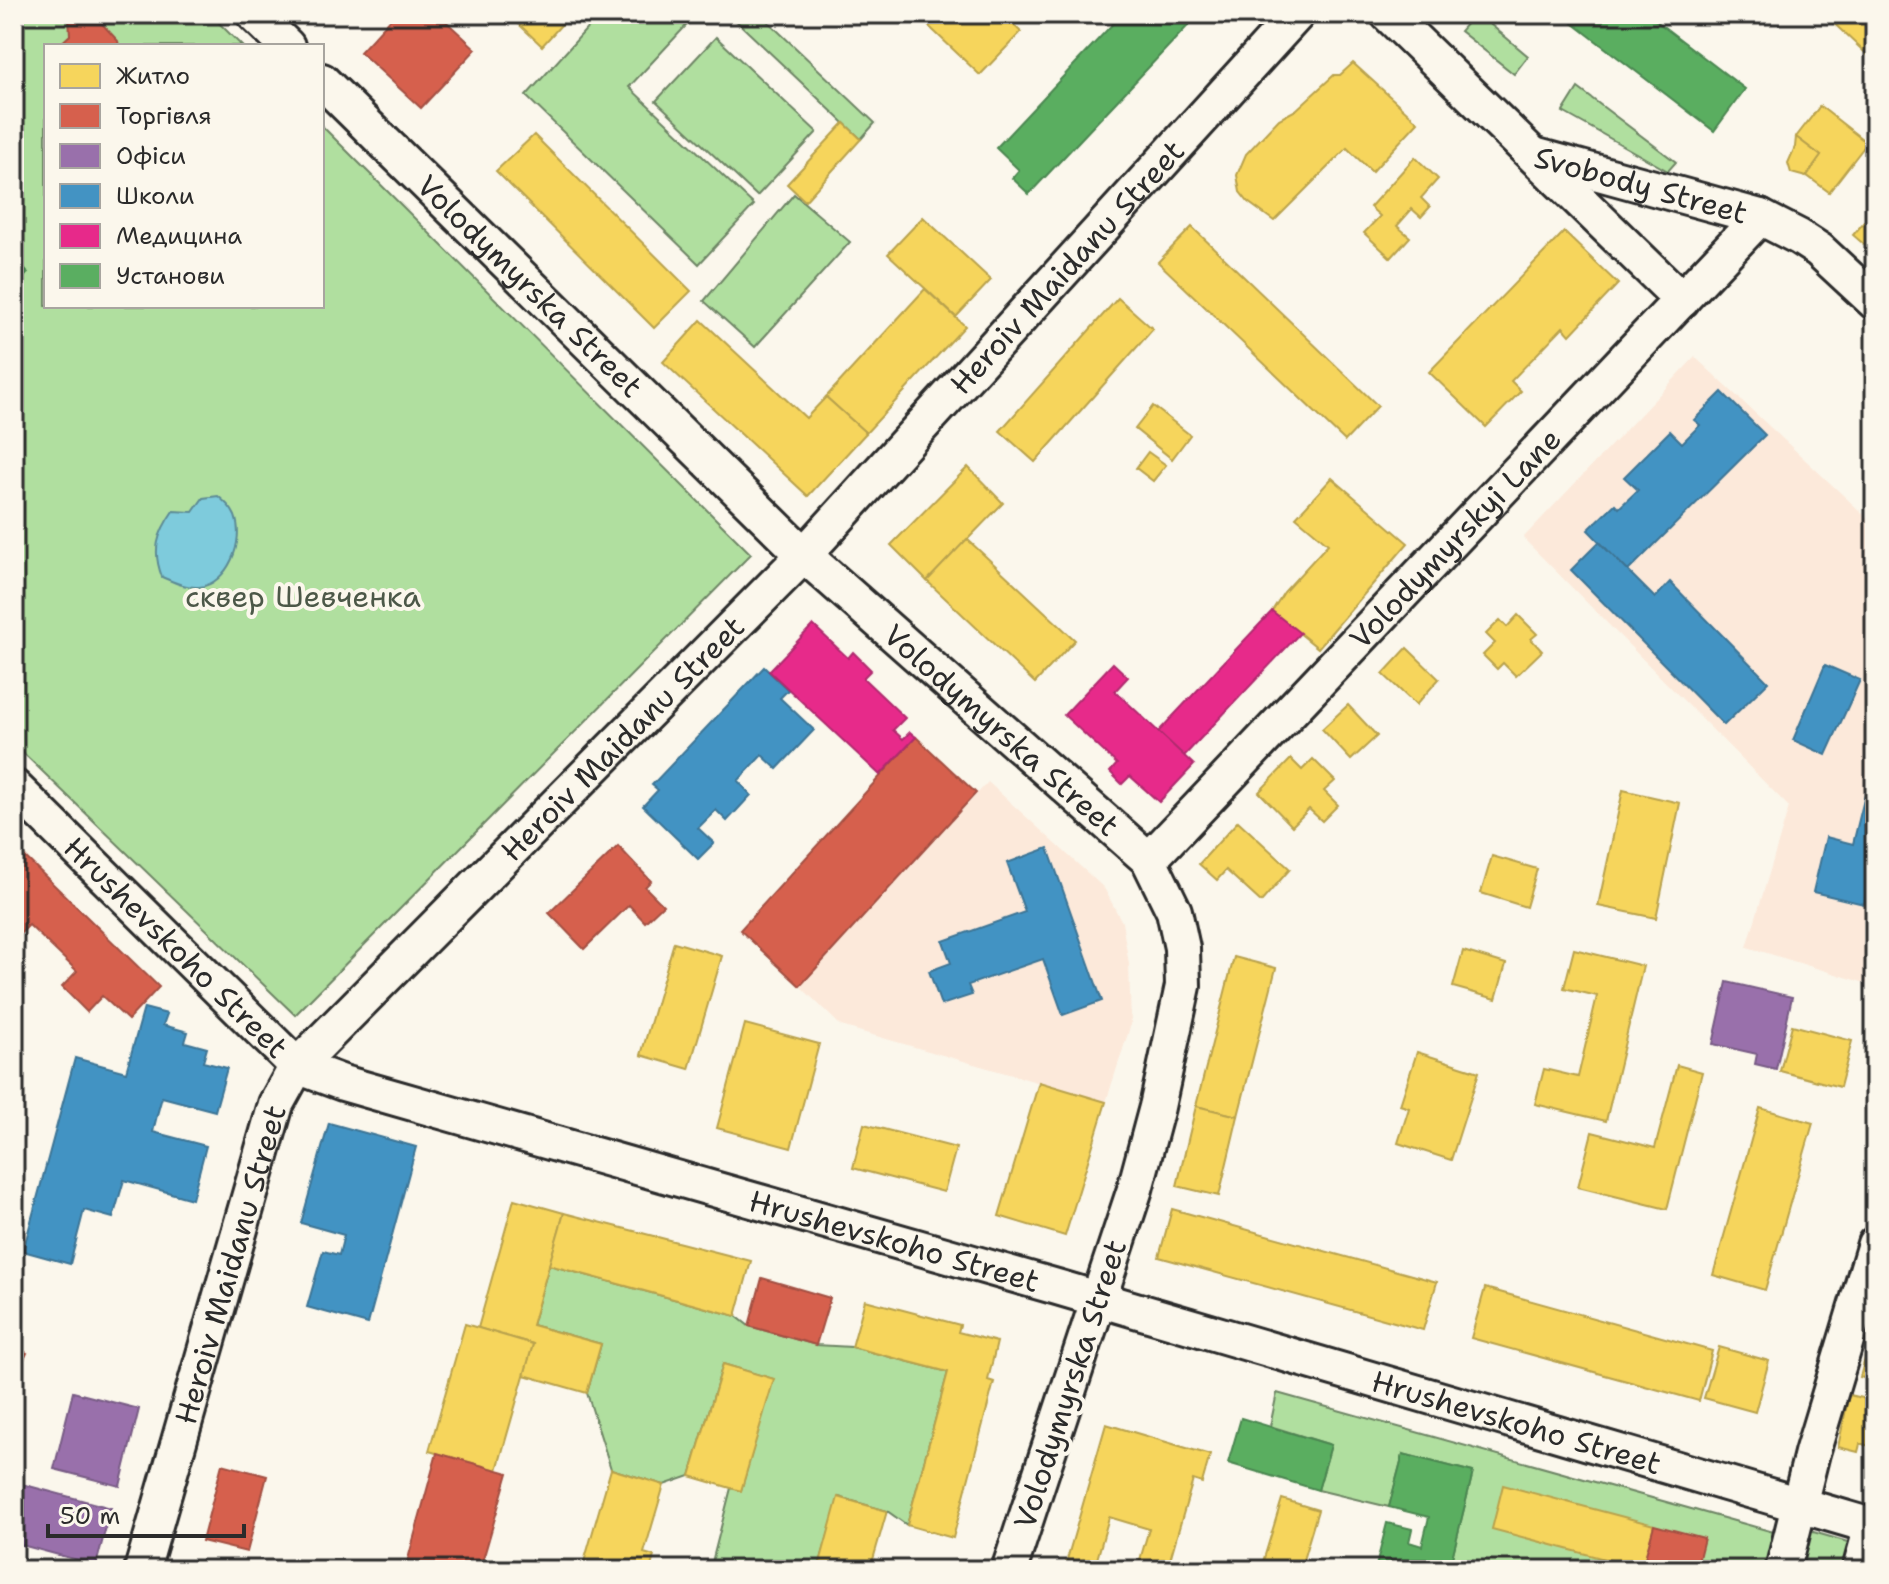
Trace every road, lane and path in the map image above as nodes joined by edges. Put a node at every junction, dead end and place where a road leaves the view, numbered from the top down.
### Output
1 (254, 14) edge
2 (1297, 14) edge
3 (1388, 14) edge
4 (285, 44) edge
5 (324, 83) edge
6 (1533, 155) junction
7 (1760, 217) junction
8 (1682, 300) junction
9 (1875, 302) edge
10 (804, 555) junction
11 (14, 787) edge
12 (1149, 860) junction
13 (297, 1066) junction
14 (1875, 1244) edge
15 (1098, 1300) junction
16 (1800, 1505) junction
17 (1873, 1526) edge
18 (142, 1570) edge
19 (1009, 1570) edge
20 (1783, 1570) edge
21 (1860, 1570) edge

1 - 4 street
2 - 10 street, Heroiv Maidanu Street
3 - 6 street, Svobody Street
5 - 10 street, Volodymyrska Street
6 - 7 street, Svobody Street
6 - 8 street
7 - 8 street, Volodymyrskyi Lane
7 - 9 street, Svobody Street
8 - 12 street, Volodymyrskyi Lane
10 - 12 street, Volodymyrska Street
10 - 13 street, Heroiv Maidanu Street
11 - 13 street, Hrushevskoho Street
12 - 15 street, Volodymyrska Street
13 - 15 street, Hrushevskoho Street
13 - 18 street, Heroiv Maidanu Street
14 - 16 street
15 - 16 street, Hrushevskoho Street
15 - 19 street, Volodymyrska Street
16 - 17 street, Hrushevskoho Street
16 - 20 street
17 - 21 street

